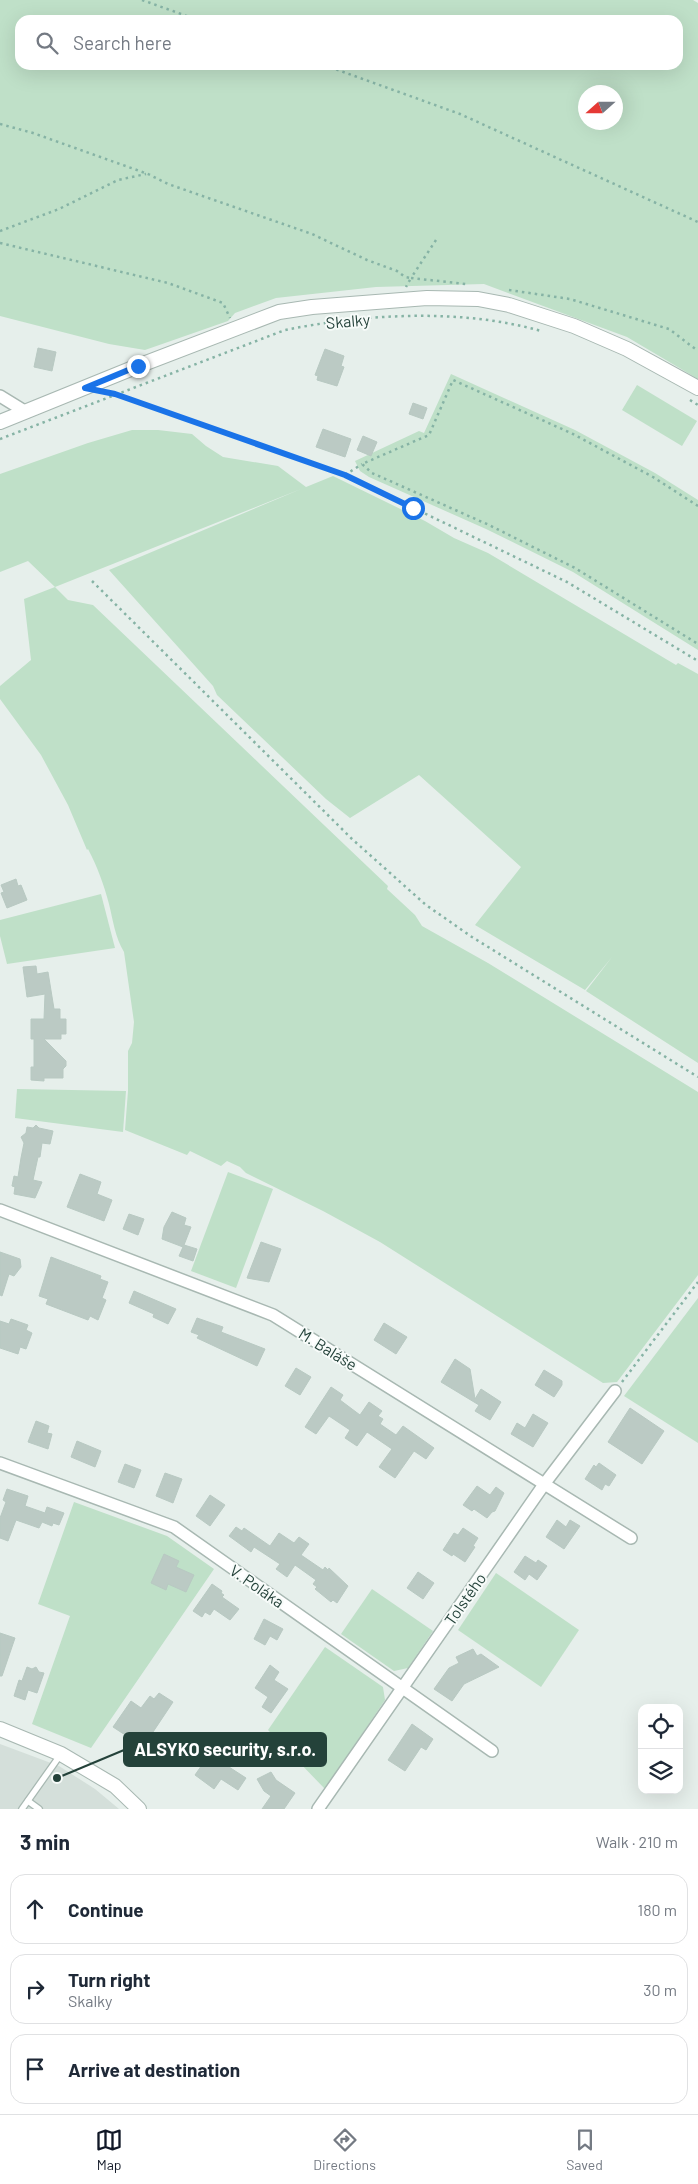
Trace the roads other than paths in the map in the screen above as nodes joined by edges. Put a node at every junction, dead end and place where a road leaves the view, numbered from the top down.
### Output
1 (698, 388) edge
2 (0, 396) edge
3 (26, 412) junction
4 (0, 422) edge
5 (0, 1210) edge
6 (615, 1391) road end
7 (0, 1463) edge
8 (545, 1483) junction
9 (631, 1538) dead end
10 (404, 1688) junction
11 (0, 1729) edge
12 (492, 1751) dead end
13 (61, 1754) junction
14 (28, 1801) junction
15 (22, 1809) edge
16 (39, 1809) edge
17 (139, 1809) edge
18 (318, 1809) edge

1 - 3 street, Skalky
2 - 3 street
3 - 4 street, Skalky
5 - 8 street, M. Baláše
6 - 8 street, Tolstého
7 - 10 street, V. Poláka
8 - 9 street, M. Baláše
8 - 10 street, Tolstého
10 - 12 street, V. Poláka
10 - 18 street, Tolstého
11 - 13 street
13 - 14 lane
13 - 17 street
14 - 15 lane
14 - 16 lane

